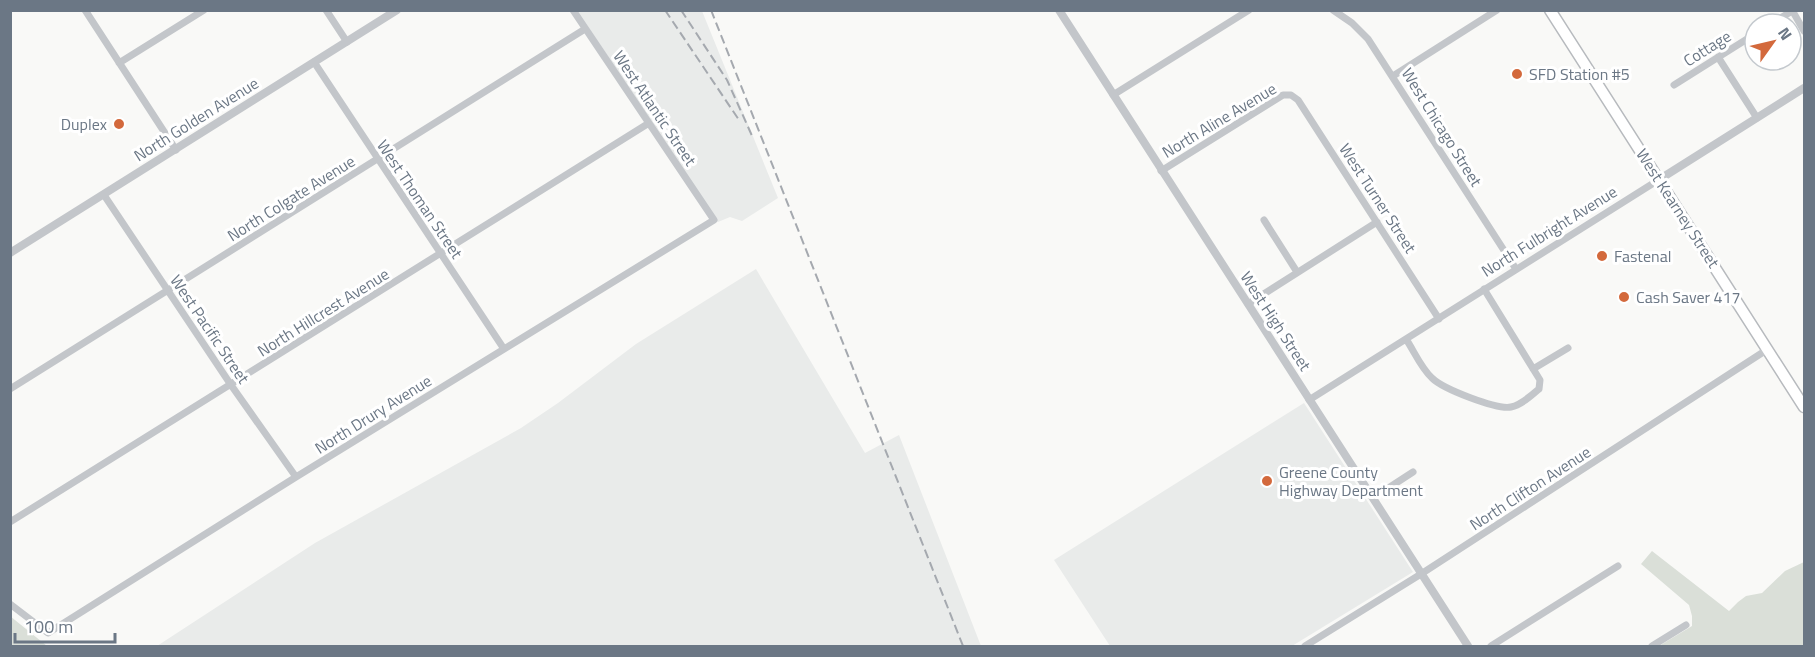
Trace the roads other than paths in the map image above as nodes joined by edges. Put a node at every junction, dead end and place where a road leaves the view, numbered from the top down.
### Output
1 (85, 10) edge
2 (204, 10) edge
3 (326, 10) edge
4 (397, 10) edge
5 (573, 10) edge
6 (1059, 10) edge
7 (1249, 10) edge
8 (1333, 10) edge
9 (1497, 10) edge
10 (1550, 10) edge
11 (1792, 11) edge
12 (585, 30) junction
13 (1804, 31) edge
14 (1743, 41) edge
15 (347, 42) junction
16 (1718, 57) junction
17 (314, 62) junction
18 (119, 63) junction
19 (1393, 76) junction
20 (1674, 86) dead end
21 (1804, 88) edge
22 (1291, 94) joint
23 (1113, 95) junction
24 (1757, 117) junction
25 (649, 123) junction
26 (176, 150) junction
27 (377, 159) junction
28 (1161, 171) junction
29 (1660, 179) junction
30 (104, 195) junction
31 (714, 220) joint
32 (1264, 220) dead end
33 (1377, 222) junction
34 (10, 253) edge
35 (440, 254) junction
36 (1516, 269) junction
37 (1297, 272) junction
38 (1484, 289) junction
39 (168, 291) junction
40 (1248, 304) junction
41 (1438, 319) junction
42 (1406, 339) junction
43 (1568, 348) dead end
44 (504, 349) junction
45 (1768, 349) junction
46 (1533, 369) junction
47 (231, 385) junction
48 (10, 389) edge
49 (1309, 400) junction
50 (1804, 407) edge
51 (1413, 472) dead end
52 (296, 477) junction
53 (1373, 498) junction
54 (10, 522) edge
55 (1618, 566) dead end
56 (1421, 574) junction
57 (10, 604) edge
58 (1686, 625) dead end
59 (1305, 646) edge
60 (1468, 646) edge
61 (1491, 646) edge
62 (1652, 646) edge

1 - 18 street
2 - 18 street
3 - 15 street
4 - 15 street, North Golden Avenue
5 - 12 street, West Atlantic Street
6 - 23 street, West High Street
7 - 23 street
8 - 19 street, West Chicago Street
9 - 19 street
10 - 29 main road, West Kearney Street
11 - 13 street
12 - 25 street, West Atlantic Street
12 - 27 street, North Colgate Avenue
14 - 16 street, Cottage
15 - 17 street, North Golden Avenue
16 - 20 street, Cottage
16 - 24 street
17 - 26 street, North Golden Avenue
17 - 27 street, West Thoman Street
18 - 26 street
19 - 36 street, West Chicago Street
21 - 24 street, North Fulbright Avenue
22 - 28 street, North Aline Avenue
22 - 33 street, West Turner Street
23 - 28 street, West High Street
24 - 29 street, North Fulbright Avenue
25 - 31 street, West Atlantic Street
25 - 35 street, North Hillcrest Avenue
26 - 30 street, North Golden Avenue
27 - 35 street, West Thoman Street
27 - 39 street, North Colgate Avenue
28 - 40 street, West High Street
29 - 36 street, North Fulbright Avenue
29 - 45 main road, West Kearney Street
30 - 34 street, North Golden Avenue
30 - 39 street, West Pacific Street
31 - 44 street, North Drury Avenue
32 - 37 street
33 - 37 street
33 - 41 street, West Turner Street
35 - 44 street, West Thoman Street
35 - 47 street, North Hillcrest Avenue
36 - 38 street, North Fulbright Avenue
37 - 40 street
38 - 41 street, North Fulbright Avenue
38 - 46 street
39 - 47 street, West Pacific Street
39 - 48 street, North Colgate Avenue
40 - 49 street, West High Street
41 - 42 street, North Fulbright Avenue
42 - 46 street
42 - 49 street, North Fulbright Avenue
43 - 46 street
44 - 52 street, North Drury Avenue
45 - 50 main road, West Kearney Street
45 - 56 street, North Clifton Avenue
47 - 52 street, West Pacific Street
47 - 54 street, North Hillcrest Avenue
49 - 53 street, West High Street
51 - 53 street
52 - 57 street, North Drury Avenue
53 - 56 street, West High Street
55 - 61 street
56 - 59 street, North Clifton Avenue
56 - 60 street, West High Street
58 - 62 street

